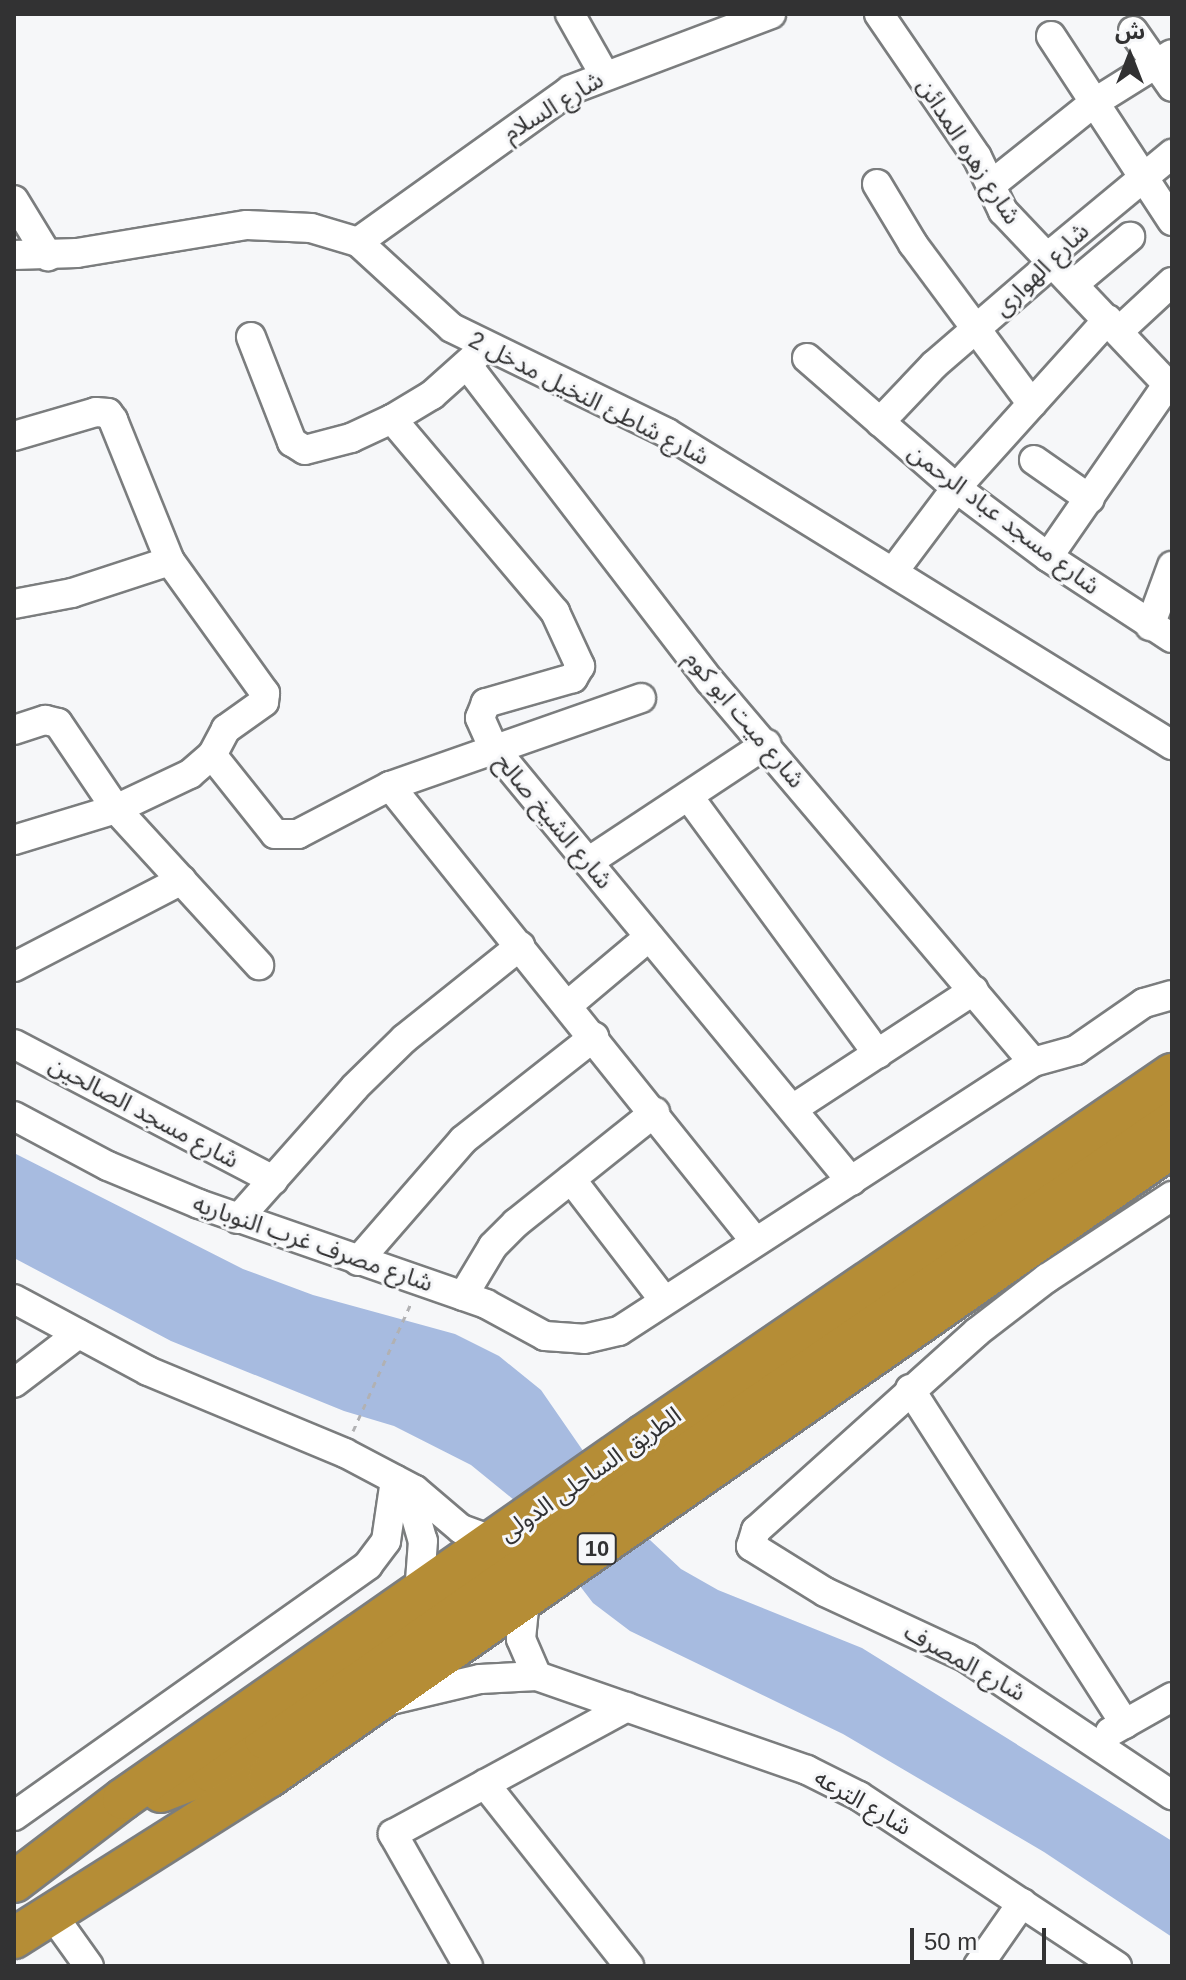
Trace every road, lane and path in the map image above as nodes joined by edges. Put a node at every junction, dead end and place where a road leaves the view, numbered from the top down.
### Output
1 (570, 14) edge
2 (771, 14) edge
3 (879, 14) edge
4 (1133, 31) dead end
5 (1051, 36) dead end
6 (1167, 68) edge
7 (604, 74) junction
8 (1092, 104) junction
9 (1172, 154) edge
10 (1141, 178) junction
11 (877, 184) dead end
12 (991, 185) junction
13 (14, 200) edge
14 (1172, 221) edge
15 (1130, 237) dead end
16 (358, 242) junction
17 (14, 255) edge
18 (48, 256) junction
19 (1053, 260) junction
20 (1172, 282) edge
21 (1075, 283) junction
22 (1114, 325) junction
23 (975, 330) junction
24 (251, 337) dead end
25 (476, 357) junction
26 (807, 358) dead end
27 (1170, 386) edge
28 (1032, 404) junction
29 (392, 419) junction
30 (880, 422) junction
31 (14, 436) edge
32 (1034, 460) dead end
33 (956, 488) junction
34 (1090, 499) junction
35 (1048, 557) junction
36 (170, 561) junction
37 (1172, 566) edge
38 (893, 572) junction
39 (14, 604) edge
40 (1161, 632) edge
41 (641, 698) dead end
42 (14, 730) edge
43 (766, 744) junction
44 (1172, 745) edge
45 (493, 747) junction
46 (212, 755) junction
47 (390, 786) junction
48 (689, 797) junction
49 (116, 809) junction
50 (14, 840) edge
51 (588, 862) junction
52 (182, 880) junction
53 (649, 937) junction
54 (520, 946) junction
55 (259, 965) dead end
56 (14, 967) edge
57 (974, 990) junction
58 (1172, 995) edge
59 (568, 1005) junction
60 (594, 1037) junction
61 (14, 1044) edge
62 (878, 1054) junction
63 (1033, 1062) junction
64 (1172, 1074) edge
65 (794, 1108) junction
66 (655, 1112) junction
67 (1172, 1113) edge
68 (14, 1116) edge
69 (1172, 1147) edge
70 (571, 1179) junction
71 (273, 1180) junction
72 (851, 1181) junction
73 (1172, 1196) edge
74 (238, 1219) junction
75 (755, 1241) junction
76 (358, 1261) junction
77 (463, 1296) junction
78 (14, 1299) edge
79 (663, 1299) junction
80 (408, 1312) dead end
81 (78, 1334) junction
82 (14, 1383) edge
83 (910, 1389) junction
84 (351, 1435) dead end
85 (655, 1449) junction
86 (395, 1480) junction
87 (507, 1572) junction
88 (419, 1594) junction
89 (537, 1676) junction
90 (1172, 1697) edge
91 (377, 1702) junction
92 (627, 1707) junction
93 (1125, 1724) junction
94 (1095, 1740) junction
95 (485, 1784) junction
96 (1172, 1795) edge
97 (123, 1799) junction
98 (14, 1816) edge
99 (15, 1878) edge
100 (1022, 1903) junction
101 (51, 1913) junction
102 (14, 1938) edge
103 (1104, 1962) edge
104 (83, 1964) edge
105 (468, 1966) edge
106 (629, 1966) edge
107 (978, 1966) edge

1 - 7 street
2 - 7 street, شارع السلام
3 - 12 street, شارع زهره المدائن
4 - 6 street
5 - 8 street
6 - 8 street
7 - 16 street, شارع السلام
8 - 10 street
8 - 12 street
9 - 10 street, شارع الهوارى
10 - 14 street
10 - 19 street, شارع الهوارى
11 - 23 street
12 - 19 street, شارع زهره المدائن
13 - 18 street
15 - 21 street
16 - 18 street, شارع شاطئ النخيل مدخل 2
16 - 25 street, شارع شاطئ النخيل مدخل 2
17 - 18 street, شارع شاطئ النخيل مدخل 2
19 - 21 street, شارع زهره المدائن
19 - 23 street, شارع الهوارى
20 - 22 street
21 - 22 street, شارع زهره المدائن
22 - 27 street, شارع زهره المدائن
22 - 28 street
23 - 28 street
23 - 30 street, شارع الهوارى
24 - 29 street
25 - 29 street
25 - 38 street, شارع شاطئ النخيل مدخل 2
25 - 43 street, شارع ميت ابو كوم
26 - 30 street, شارع مسجد عباد الرحمن
27 - 34 street
28 - 33 street
29 - 45 street, شارع الشيخ صالح
30 - 33 street, شارع مسجد عباد الرحمن
31 - 36 street
32 - 34 street
33 - 35 street, شارع مسجد عباد الرحمن
33 - 38 street
34 - 35 street
35 - 40 street, شارع مسجد عباد الرحمن
36 - 39 street
36 - 46 street
37 - 40 street
38 - 44 street, شارع شاطئ النخيل مدخل 2
41 - 45 street
42 - 49 street
43 - 48 street
43 - 57 street, شارع ميت ابو كوم
45 - 47 street
45 - 51 street, شارع الشيخ صالح
46 - 47 street
46 - 49 street
47 - 54 street
48 - 51 street
48 - 62 street
49 - 50 street
49 - 52 street
51 - 53 street, شارع الشيخ صالح
52 - 55 street
52 - 56 street
53 - 59 street
53 - 65 street, شارع الشيخ صالح
54 - 59 street
54 - 71 street
57 - 62 street
57 - 63 street, شارع ميت ابو كوم
58 - 63 street
59 - 60 street
60 - 66 street
60 - 76 street
61 - 71 street, شارع مسجد الصالحين
62 - 65 street
63 - 72 street
64 - 85 highway, الطريق الساحلى الدولى / 10
65 - 72 street, شارع الشيخ صالح
66 - 70 street
66 - 75 street
67 - 85 highway
68 - 74 street, شارع مصرف غرب النوباريه
69 - 87 highway, الطريق الساحلى الدولى / 10
70 - 77 street
70 - 79 street
71 - 74 street
72 - 75 street
73 - 83 street
74 - 76 street, شارع مصرف غرب النوباريه
75 - 79 street
76 - 77 street, شارع مصرف غرب النوباريه
77 - 79 street, شارع مصرف غرب النوباريه
78 - 81 street
80 - 84 path
81 - 82 street
81 - 86 street
83 - 93 street
83 - 94 street, شارع المصرف
85 - 87 highway, الطريق الساحلى الدولى / 10
86 - 87 street
86 - 88 street
86 - 98 street
87 - 88 highway, الطريق الساحلى الدولى / 10
87 - 89 street
87 - 91 highway, الطريق الساحلى الدولى / 10
87 - 97 highway
88 - 97 highway, الطريق الساحلى الدولى / 10
89 - 91 street, شارع الترعه
89 - 92 street, شارع الترعه
90 - 93 street
91 - 101 highway, الطريق الساحلى الدولى / 10
92 - 95 street
92 - 100 street, شارع الترعه
93 - 94 street
94 - 96 street, شارع المصرف
95 - 105 street
95 - 106 street
97 - 99 highway, الطريق الساحلى الدولى / 10
100 - 103 street, شارع الترعه
100 - 107 street
101 - 102 highway, الطريق الساحلى الدولى / 10
101 - 104 street

